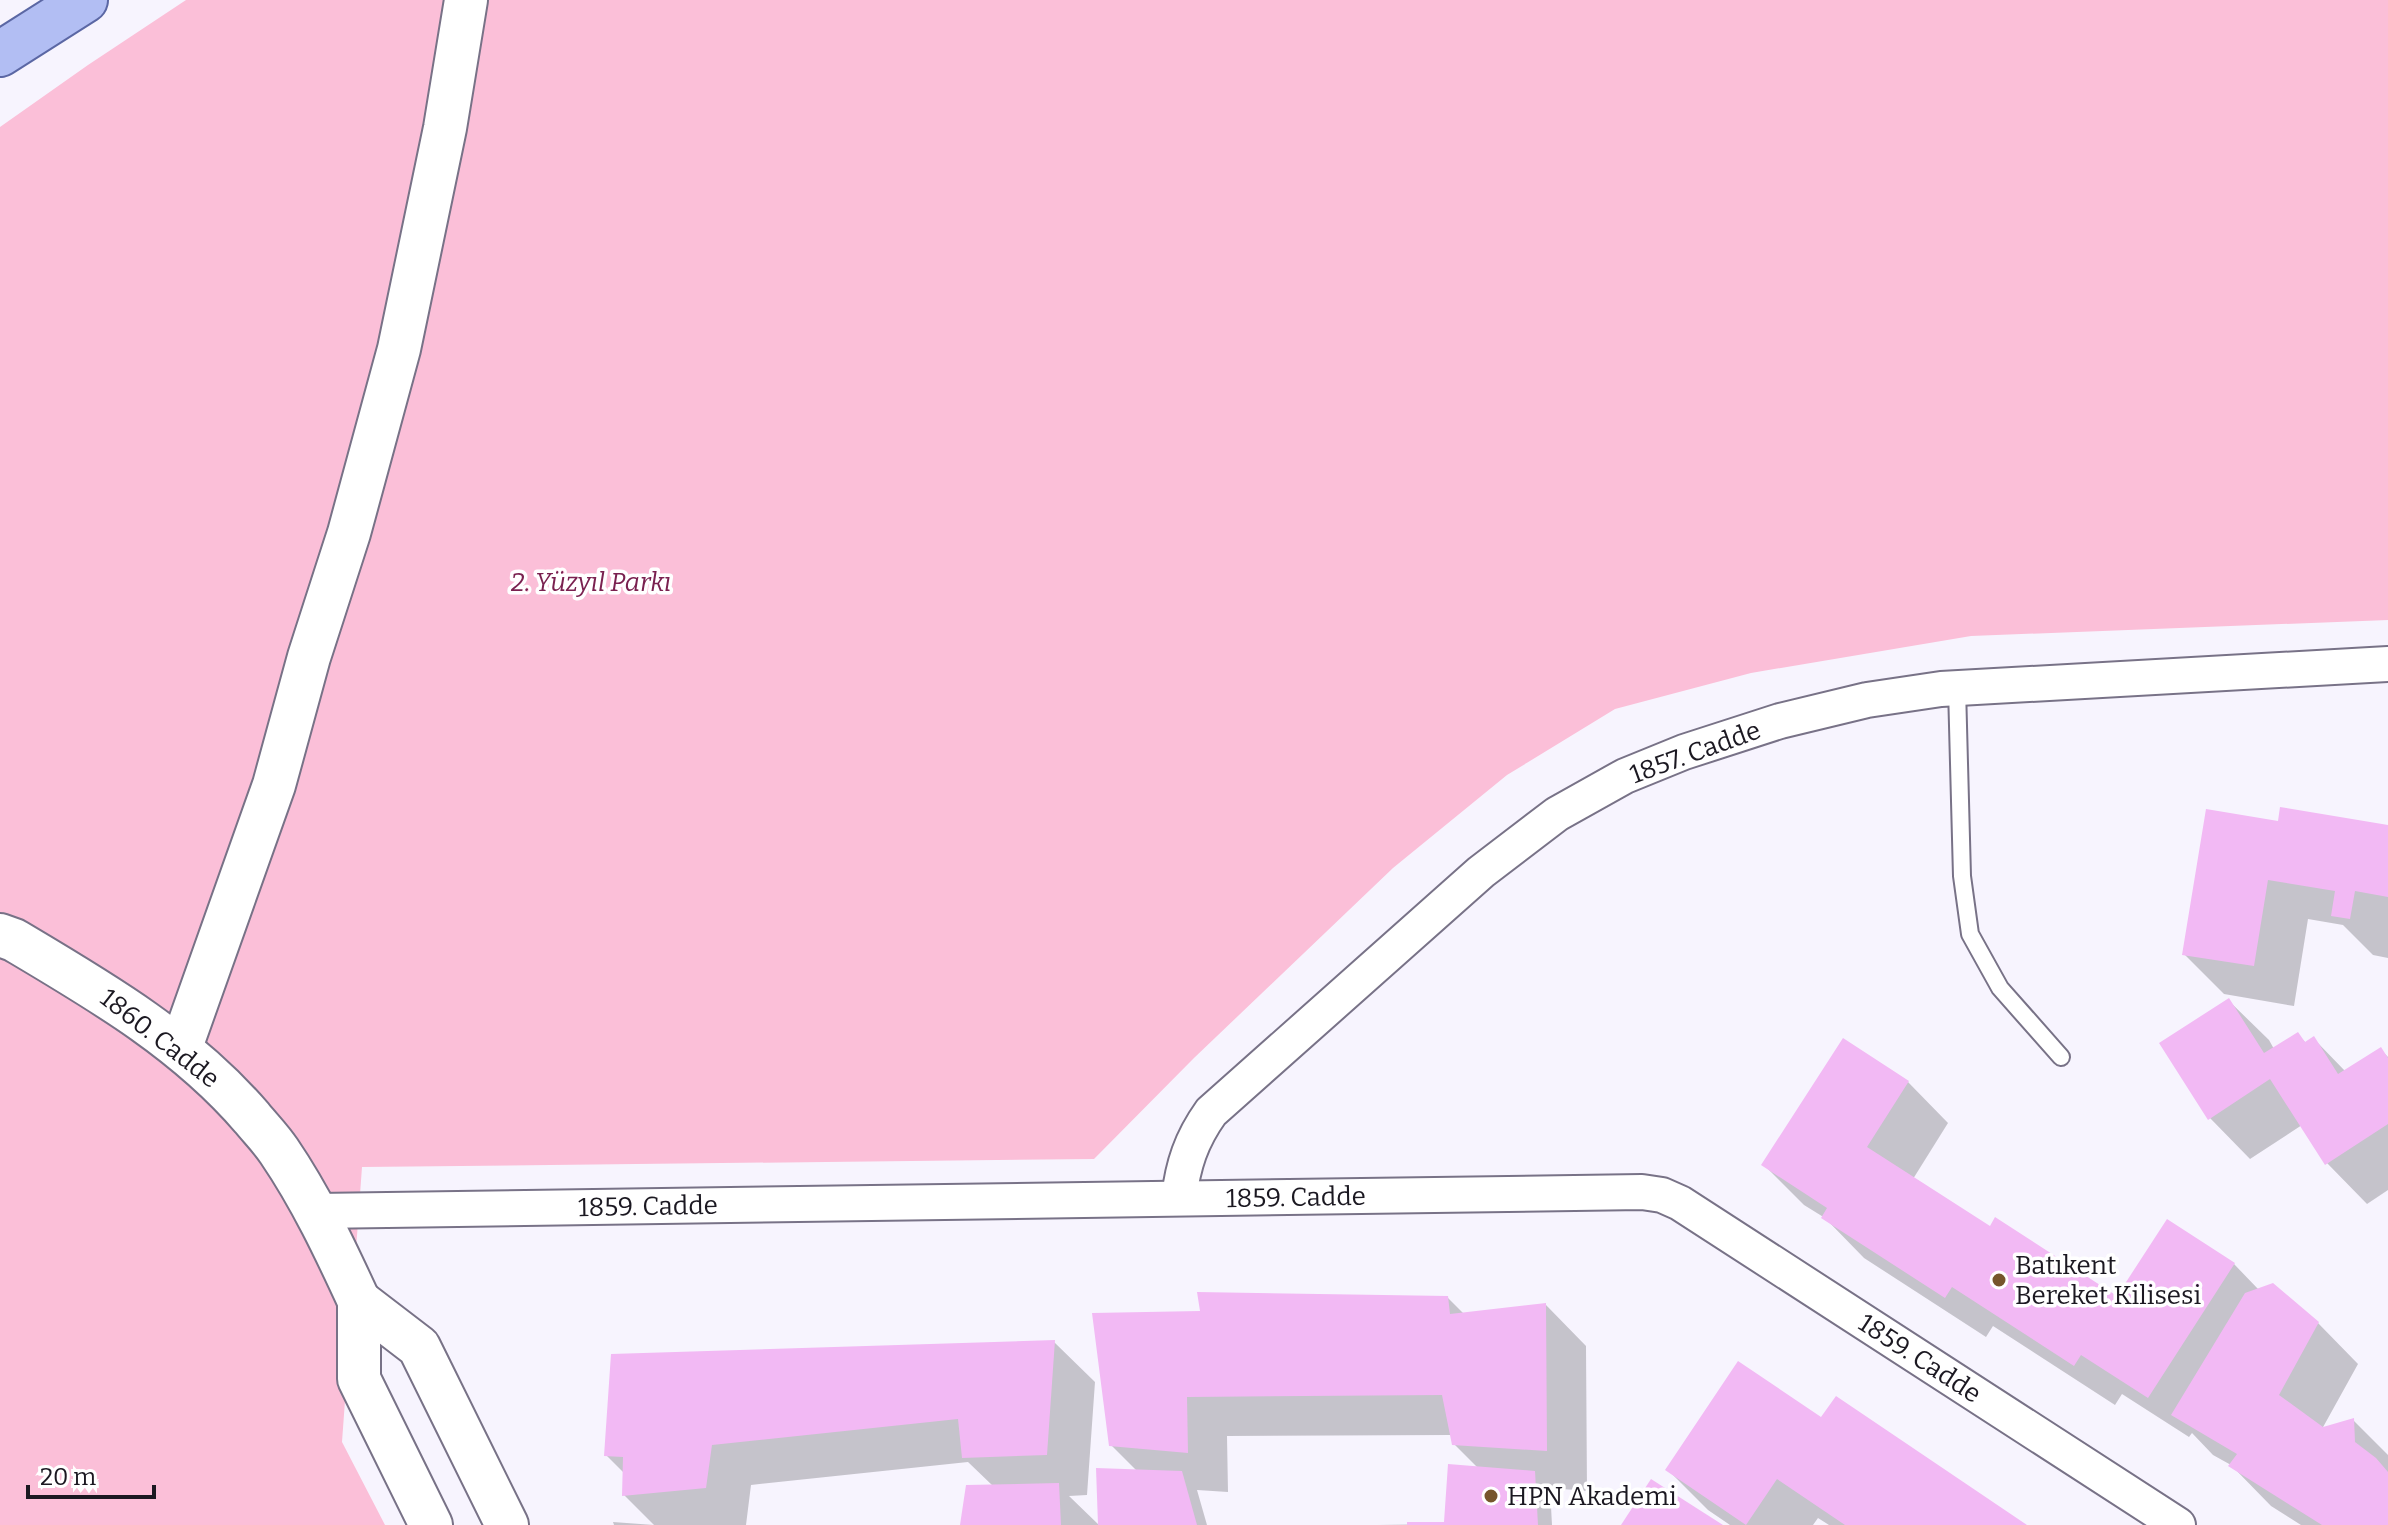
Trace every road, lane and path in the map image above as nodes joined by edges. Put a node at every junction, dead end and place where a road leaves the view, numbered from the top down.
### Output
1 (85, 0) edge
2 (466, 0) edge
3 (0, 54) edge
4 (2388, 664) edge
5 (1957, 688) junction
6 (0, 935) edge
7 (181, 1047) junction
8 (2061, 1057) dead end
9 (1179, 1198) junction
10 (317, 1211) junction
11 (359, 1301) junction
12 (431, 1525) edge
13 (507, 1525) edge
14 (2178, 1525) edge

1 - 3 main road
2 - 7 street
4 - 5 street, 1857. Cadde
5 - 8 lane
5 - 9 street, 1857. Cadde
6 - 7 street, 1860. Cadde
7 - 10 street, 1860. Cadde
9 - 10 street, 1859. Cadde
9 - 14 street, 1859. Cadde
10 - 11 street, 1860. Cadde
11 - 12 street, 1860. Cadde
11 - 13 street, 1860. Cadde

